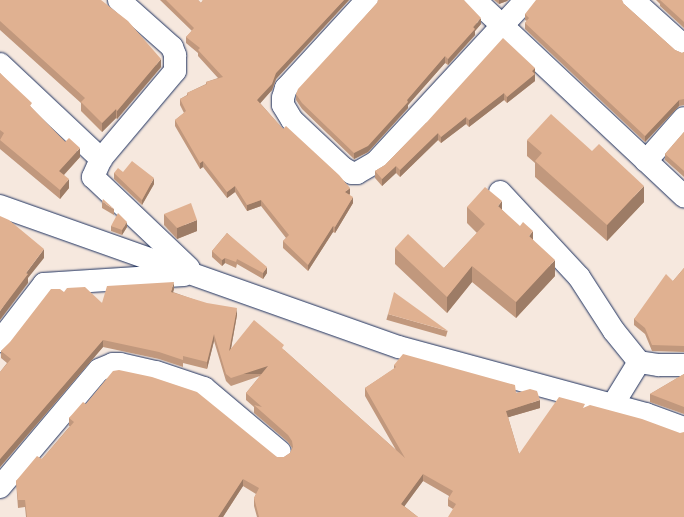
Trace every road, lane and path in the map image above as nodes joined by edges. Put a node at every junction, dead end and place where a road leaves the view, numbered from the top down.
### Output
1 (120, 0) edge
2 (368, 0) edge
3 (475, 0) edge
4 (526, 0) edge
5 (633, 0) edge
6 (502, 25) junction
7 (684, 46) edge
8 (0, 64) edge
9 (684, 118) edge
10 (101, 159) junction
11 (646, 161) junction
12 (500, 192) dead end
13 (684, 196) edge
14 (0, 206) edge
15 (195, 274) junction
16 (0, 341) edge
17 (639, 362) junction
18 (684, 365) edge
19 (612, 406) junction
20 (684, 428) edge
21 (280, 452) dead end
22 (0, 487) edge

1 - 10 street
2 - 6 street
3 - 6 street
4 - 6 street
5 - 7 street
6 - 11 street
8 - 10 street
9 - 11 street
10 - 15 street
11 - 13 street
12 - 17 street
14 - 15 street
15 - 16 street
15 - 19 street
17 - 18 street
17 - 19 street
19 - 20 street
21 - 22 street

